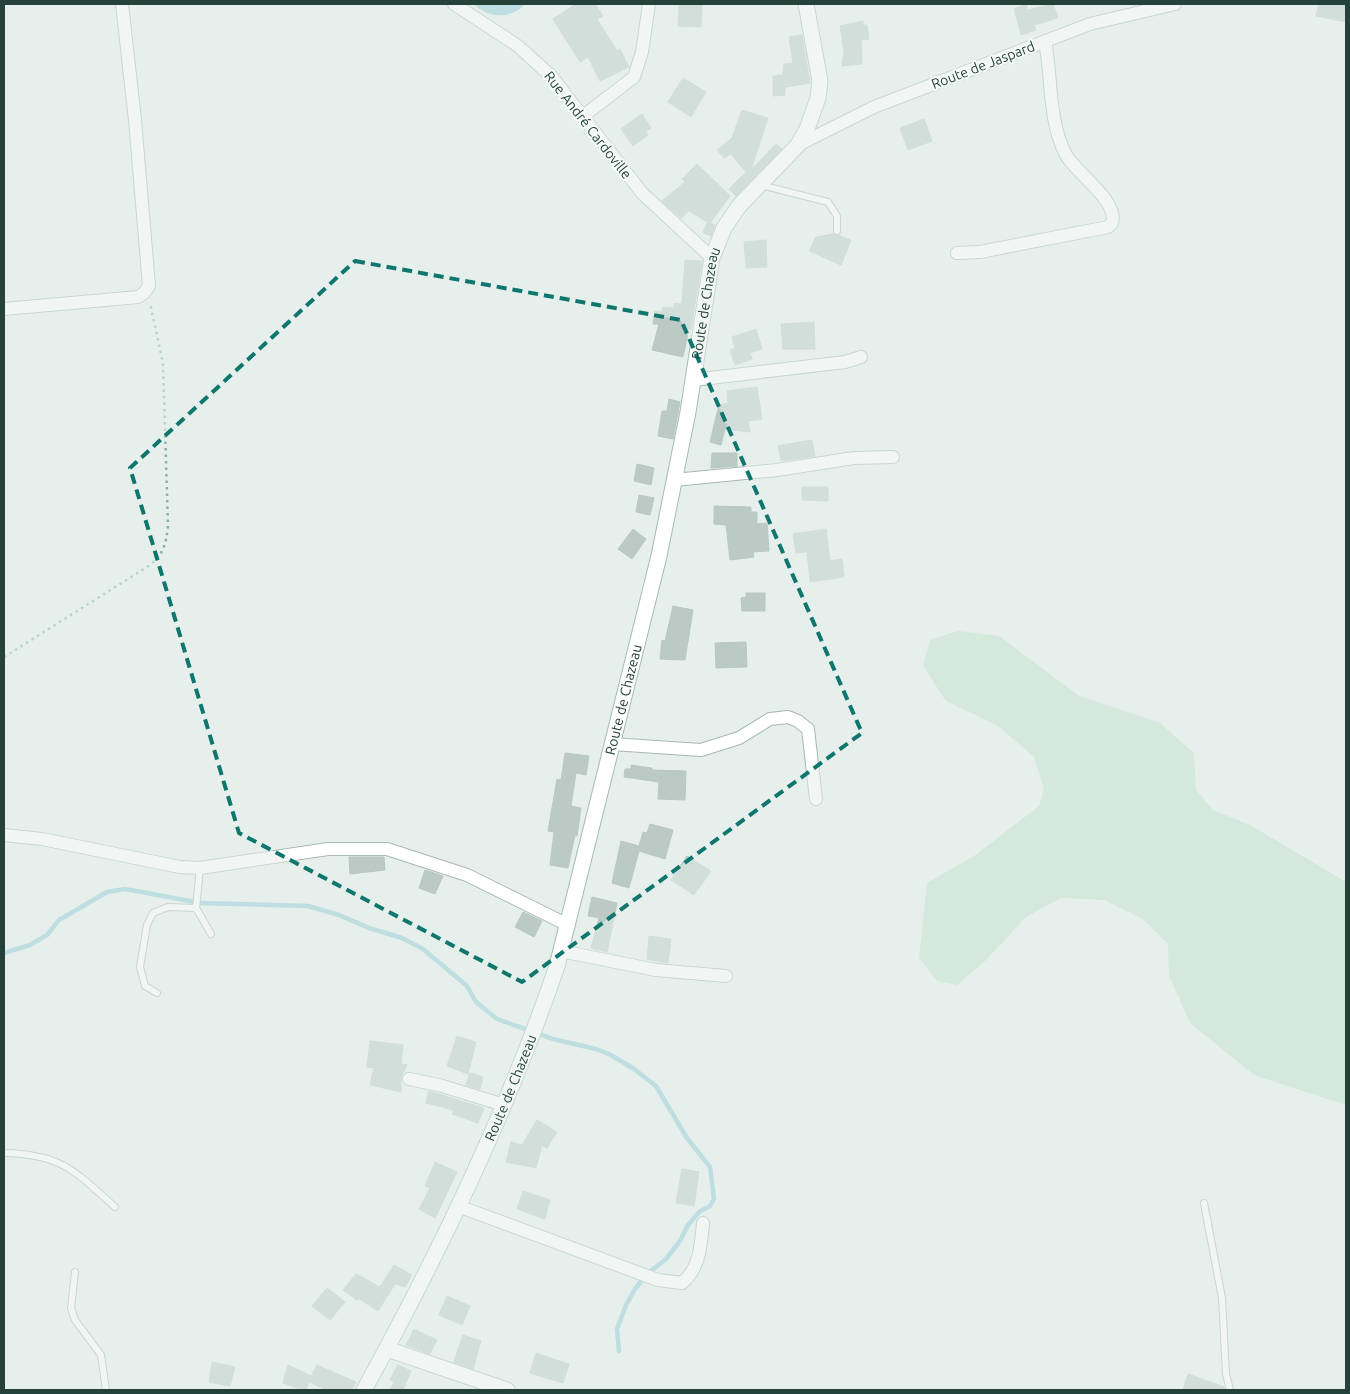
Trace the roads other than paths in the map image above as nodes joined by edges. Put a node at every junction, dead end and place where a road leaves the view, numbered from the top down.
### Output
1 (122, 4) edge
2 (454, 4) edge
3 (649, 4) edge
4 (806, 4) edge
5 (1175, 4) edge
6 (1045, 41) junction
7 (582, 117) junction
8 (798, 144) junction
9 (760, 185) junction
10 (837, 231) dead end
11 (957, 252) dead end
12 (712, 258) junction
13 (4, 309) edge
14 (861, 356) dead end
15 (694, 380) junction
16 (893, 457) dead end
17 (674, 480) junction
18 (612, 744) junction
19 (816, 799) dead end
20 (4, 835) edge
21 (200, 868) junction
22 (196, 908) junction
23 (568, 924) junction
24 (211, 934) dead end
25 (561, 951) junction
26 (726, 976) dead end
27 (157, 993) dead end
28 (409, 1079) dead end
29 (504, 1105) junction
30 (4, 1153) edge
31 (1204, 1203) dead end
32 (458, 1206) junction
33 (115, 1207) dead end
34 (703, 1223) dead end
35 (75, 1272) dead end
36 (386, 1349) junction
37 (106, 1390) edge
38 (364, 1390) edge
39 (507, 1390) edge
40 (1230, 1390) edge

1 - 13 street
2 - 7 street, Rue André Cardoville
3 - 7 street
4 - 8 main road, Route de Chazeau
5 - 6 street, Route de Jaspard
6 - 8 street, Route de Jaspard
6 - 11 street
7 - 12 street, Rue André Cardoville
8 - 9 main road, Route de Chazeau
9 - 10 lane
9 - 12 main road, Route de Chazeau
12 - 15 main road, Route de Chazeau
14 - 15 street
15 - 17 main road, Route de Chazeau
16 - 17 street
17 - 18 main road, Route de Chazeau
18 - 19 street
18 - 23 main road, Route de Chazeau
20 - 21 street
21 - 22 lane
21 - 23 street
22 - 24 lane
22 - 27 lane
23 - 25 main road, Route de Chazeau
25 - 26 street
25 - 29 main road, Route de Chazeau
28 - 29 street
29 - 32 main road, Route de Chazeau
30 - 33 lane
31 - 40 lane
32 - 34 street
32 - 36 main road, Route de Chazeau
35 - 37 lane
36 - 38 main road, Route de Chazeau
36 - 39 main road

